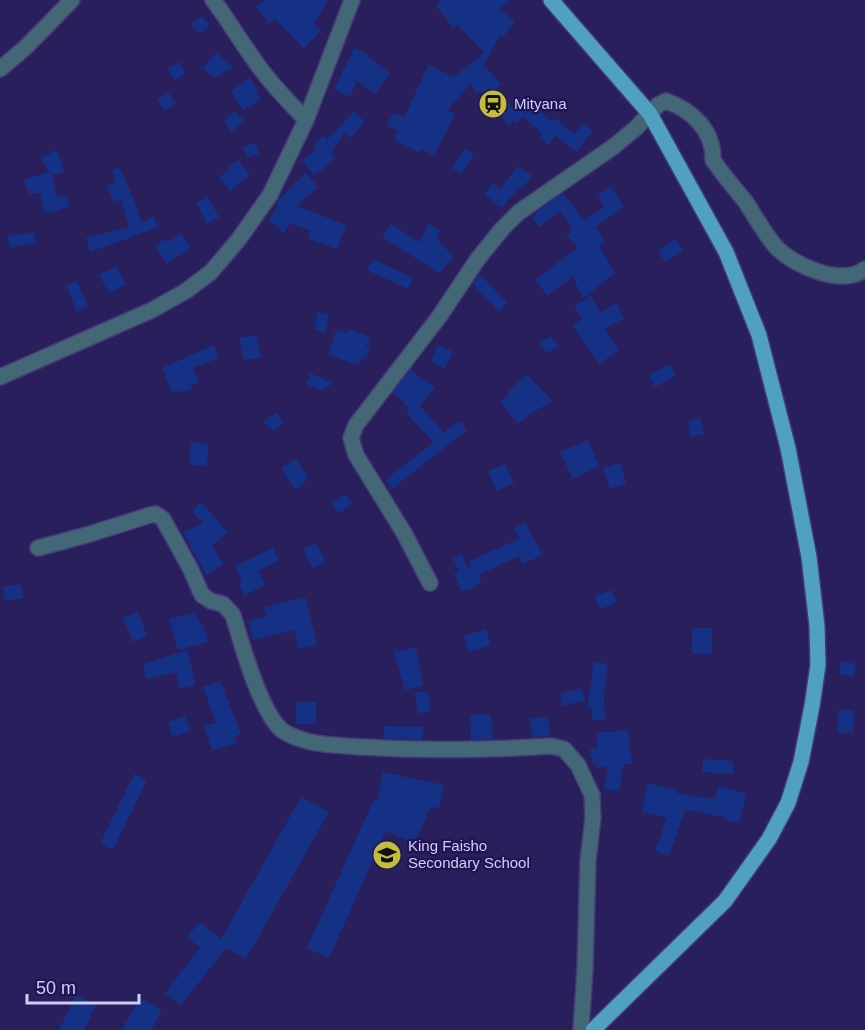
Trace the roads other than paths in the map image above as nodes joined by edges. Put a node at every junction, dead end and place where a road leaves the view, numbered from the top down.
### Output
1 (72, 0) edge
2 (213, 0) edge
3 (352, 0) edge
4 (551, 0) edge
5 (0, 69) edge
6 (650, 114) junction
7 (306, 120) junction
8 (865, 269) edge
9 (0, 377) edge
10 (38, 548) dead end
11 (430, 583) dead end
12 (581, 1030) edge
13 (593, 1030) edge

1 - 5 street
2 - 7 street
3 - 7 street
4 - 6 main road
6 - 8 street
6 - 11 street
6 - 13 main road
7 - 9 street
10 - 12 street

